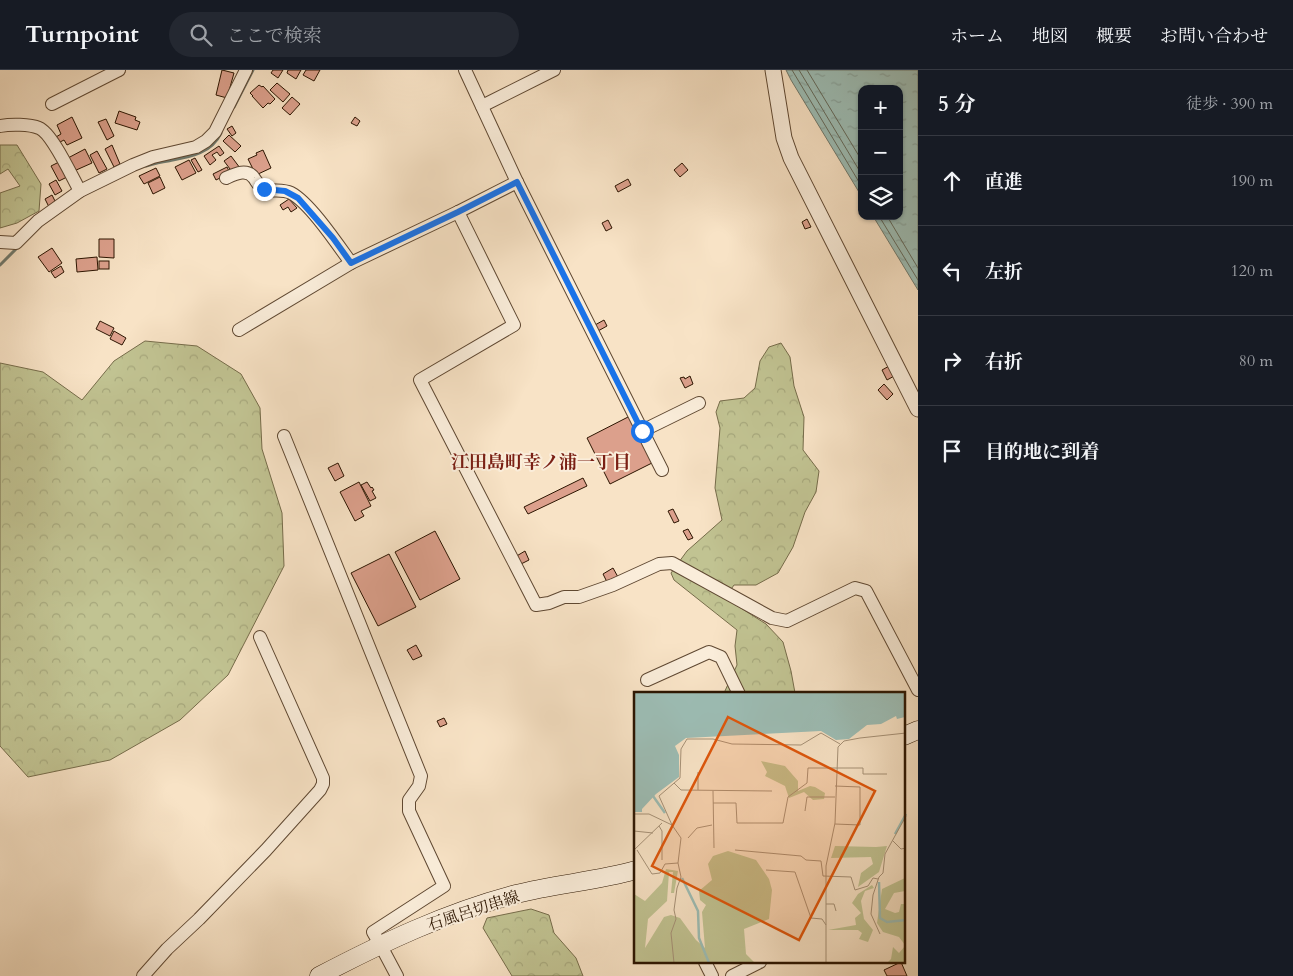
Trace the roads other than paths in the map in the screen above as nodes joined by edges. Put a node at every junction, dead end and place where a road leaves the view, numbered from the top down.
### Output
1 (119, 70) edge
2 (246, 70) edge
3 (465, 70) edge
4 (554, 70) edge
5 (773, 70) edge
6 (52, 104) dead end
7 (482, 106) junction
8 (0, 126) edge
9 (226, 178) dead end
10 (517, 182) junction
11 (80, 191) junction
12 (458, 212) junction
13 (0, 242) edge
14 (351, 263) junction
15 (239, 330) dead end
16 (699, 403) dead end
17 (918, 410) edge
18 (642, 431) junction
19 (284, 436) dead end
20 (662, 470) dead end
21 (260, 637) dead end
22 (647, 680) dead end
23 (918, 690) edge
24 (738, 692) edge
25 (918, 730) edge
26 (906, 735) edge
27 (634, 870) edge
28 (382, 946) junction
29 (706, 964) edge
30 (756, 964) edge
31 (142, 976) edge
32 (319, 976) edge
33 (397, 976) edge
34 (712, 976) edge
35 (732, 976) edge

1 - 6 street
2 - 11 street
3 - 7 street
4 - 7 street
5 - 17 street
7 - 10 street
8 - 11 street
9 - 14 street
10 - 12 street
10 - 18 street
11 - 13 street
12 - 14 street
12 - 23 street
14 - 15 street
16 - 18 street
18 - 20 street
19 - 28 street
21 - 31 street
22 - 24 street
25 - 26 main road
27 - 28 main road, 石風呂切串線
28 - 32 main road, 石風呂切串線
28 - 33 street
29 - 34 street
30 - 35 street

